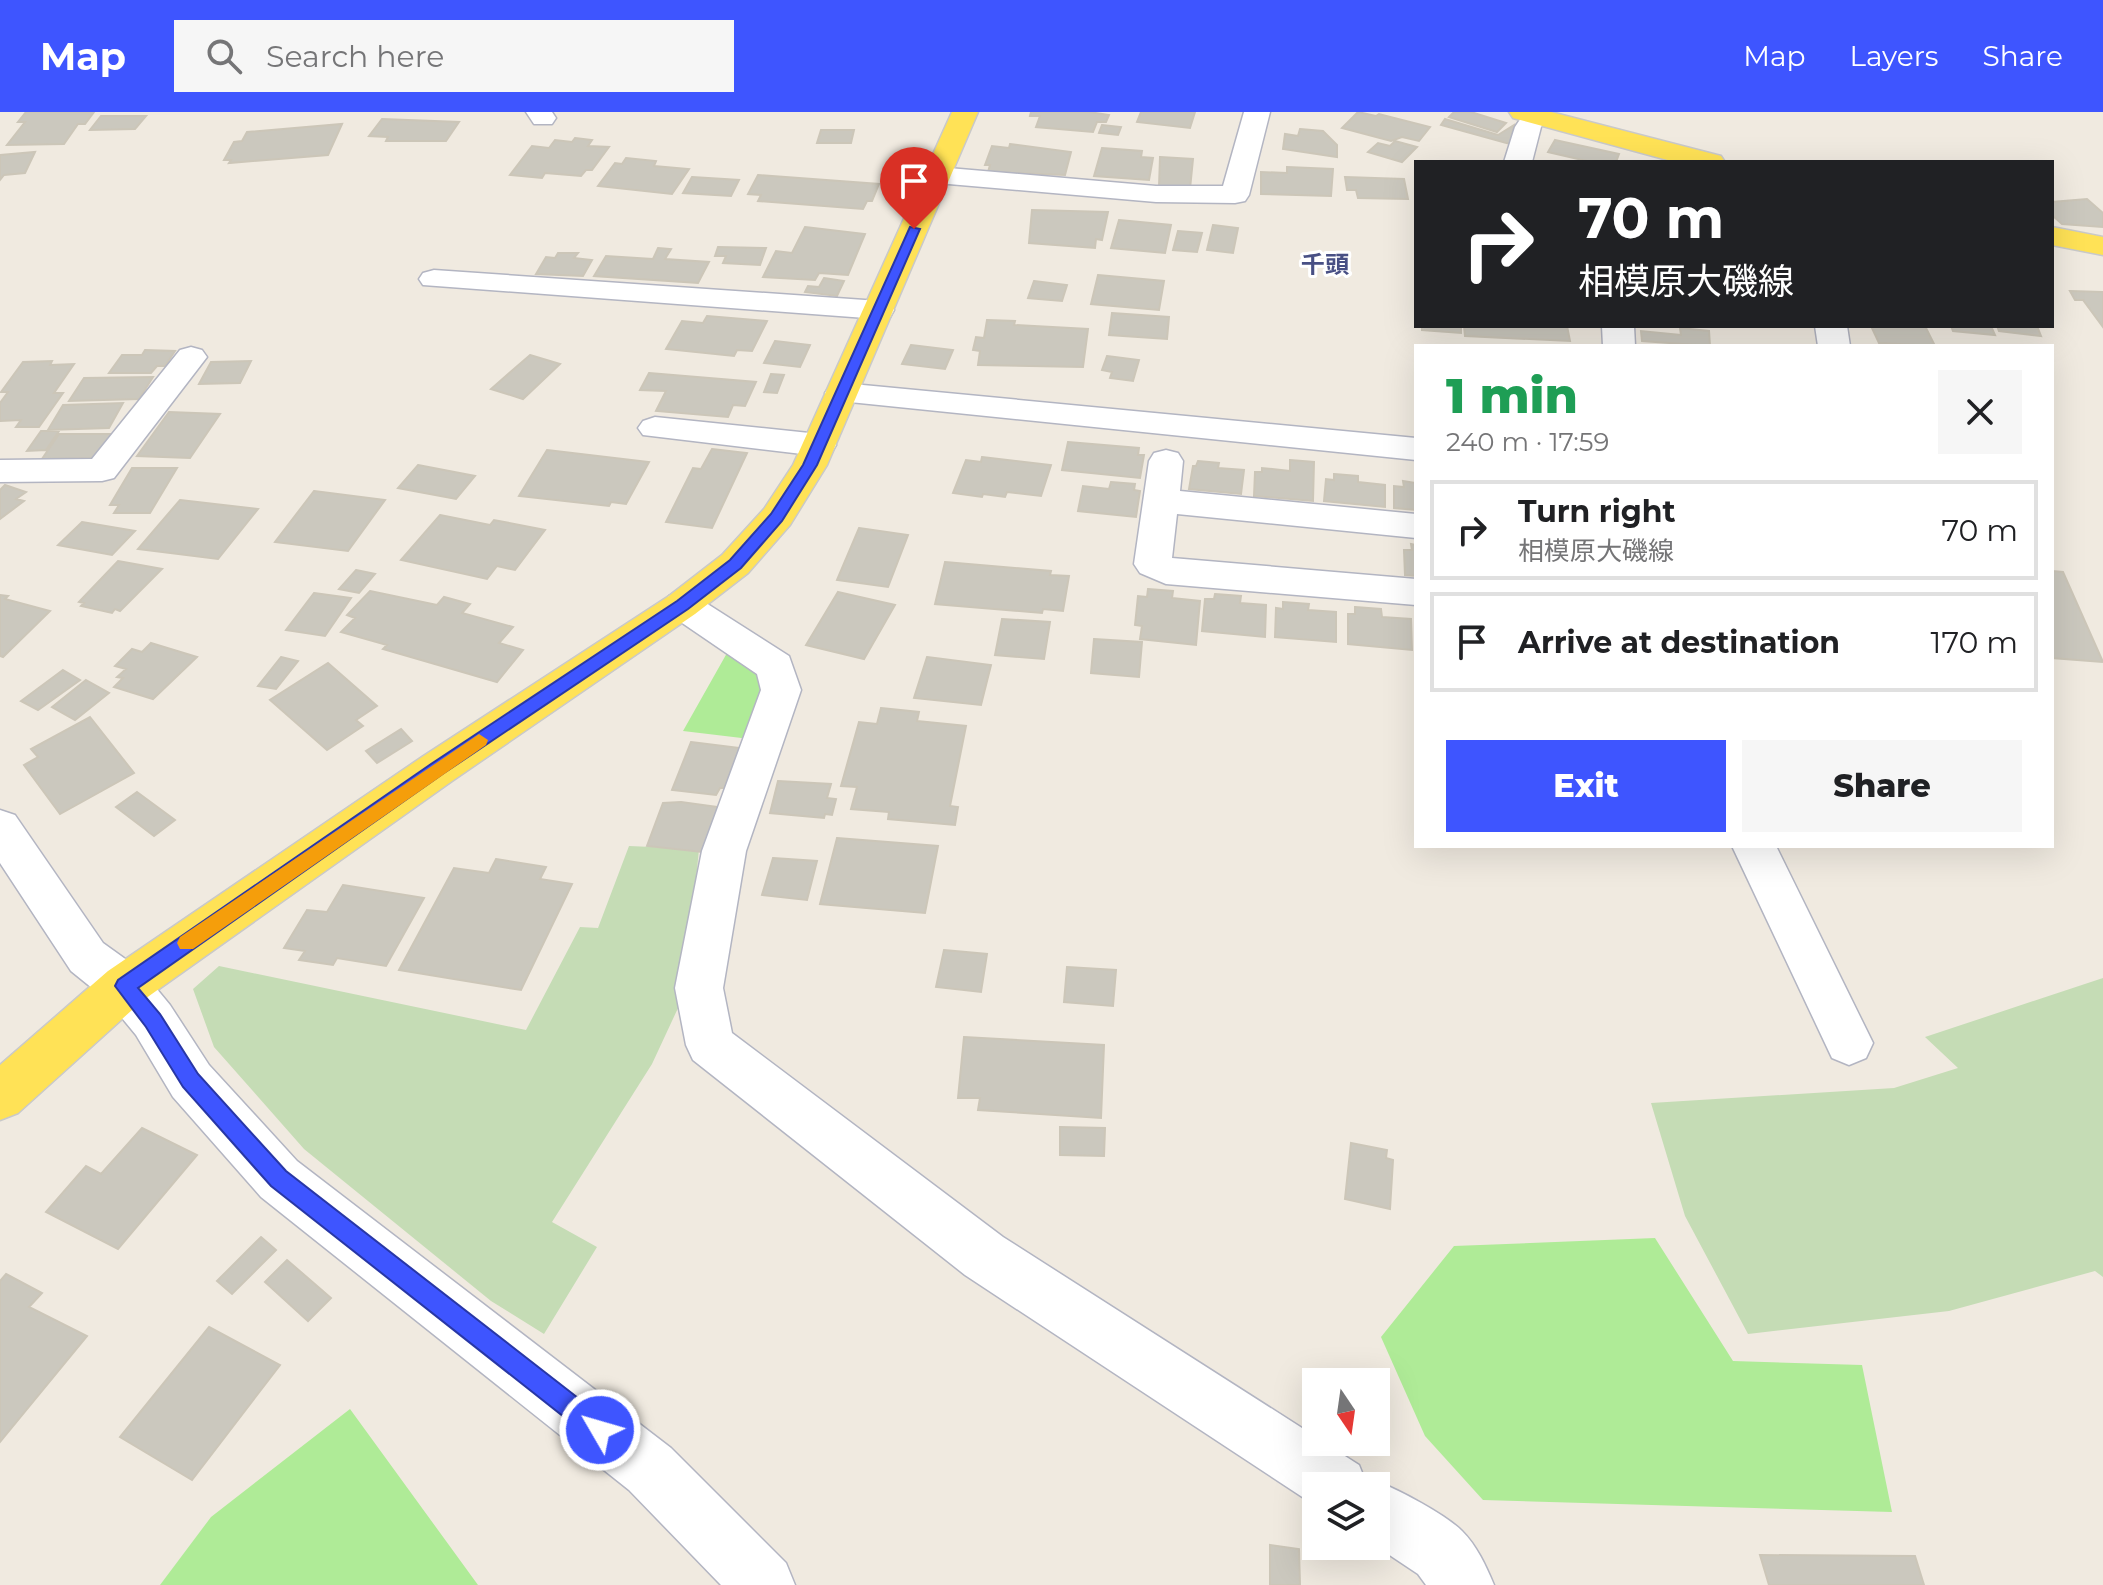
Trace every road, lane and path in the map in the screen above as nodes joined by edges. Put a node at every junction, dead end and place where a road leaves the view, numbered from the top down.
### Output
1 (965, 112) edge
2 (1257, 112) edge
3 (1528, 114) edge
4 (1519, 160) edge
5 (1703, 160) edge
6 (937, 175) junction
7 (2054, 236) edge
8 (2103, 246) edge
9 (434, 279) dead end
10 (879, 310) junction
11 (191, 357) dead end
12 (842, 393) junction
13 (655, 428) dead end
14 (819, 445) junction
15 (1414, 449) edge
16 (1166, 461) dead end
17 (0, 471) edge
18 (1160, 501) junction
19 (1414, 526) edge
20 (1414, 592) edge
21 (682, 605) junction
22 (0, 827) edge
23 (1755, 848) edge
24 (125, 986) junction
25 (1849, 1043) dead end
26 (0, 1097) edge
27 (1316, 1472) edge
28 (1390, 1520) edge
29 (764, 1585) edge
30 (1463, 1585) edge

1 - 6 main road
2 - 6 street
3 - 4 street
3 - 5 main road
6 - 10 main road
7 - 8 main road
9 - 10 street
10 - 12 main road
11 - 17 street
12 - 14 main road
12 - 15 street
13 - 14 street
14 - 21 main road
16 - 18 street
18 - 19 street
18 - 20 street
21 - 24 main road
21 - 27 street
22 - 24 street
23 - 25 street
24 - 26 main road
24 - 29 street
28 - 30 street

